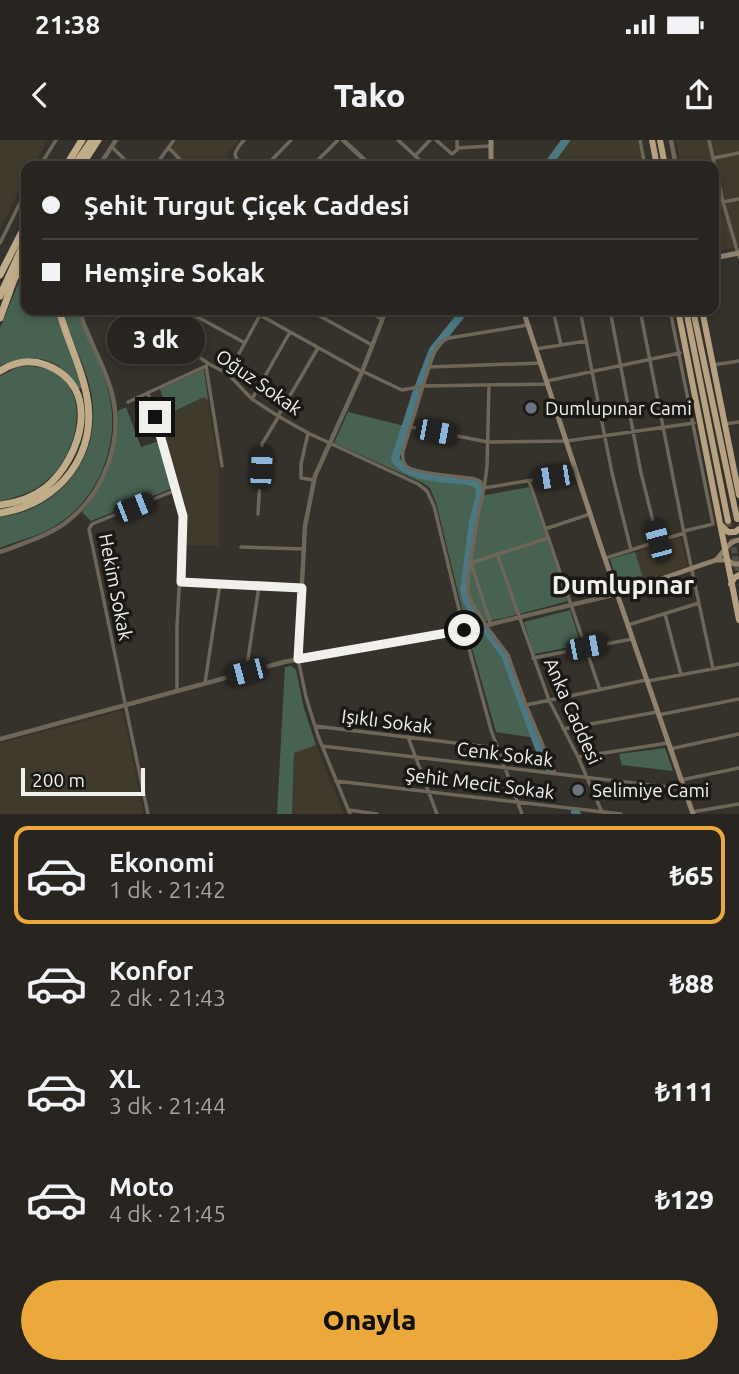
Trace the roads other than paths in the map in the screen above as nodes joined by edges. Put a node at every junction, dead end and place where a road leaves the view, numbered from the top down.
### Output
1 (57, 140) edge
2 (82, 140) edge
3 (92, 140) edge
4 (98, 140) edge
5 (116, 140) edge
6 (174, 140) edge
7 (244, 140) edge
8 (291, 140) edge
9 (340, 140) edge
10 (398, 140) edge
11 (429, 140) edge
12 (436, 140) edge
13 (457, 140) edge
14 (640, 140) edge
15 (651, 140) edge
16 (660, 140) edge
17 (671, 140) edge
18 (709, 140) edge
19 (491, 143) edge
20 (112, 147) junction
21 (169, 148) junction
22 (457, 148) junction
23 (739, 153) edge
24 (416, 158) junction
25 (714, 158) junction
26 (43, 161) edge
27 (69, 161) edge
28 (77, 161) edge
29 (84, 161) edge
30 (102, 161) edge
31 (126, 161) edge
32 (159, 161) edge
33 (181, 161) edge
34 (238, 161) edge
35 (271, 161) edge
36 (318, 161) edge
37 (365, 161) edge
38 (415, 161) edge
39 (420, 161) edge
40 (491, 161) edge
41 (644, 161) edge
42 (655, 161) edge
43 (665, 161) edge
44 (675, 161) edge
45 (715, 161) edge
46 (719, 182) edge
47 (739, 199) edge
48 (21, 201) edge
49 (723, 202) junction
50 (21, 234) edge
51 (0, 243) edge
52 (21, 250) edge
53 (739, 255) edge
54 (719, 257) edge
55 (21, 264) edge
56 (0, 275) edge
57 (0, 296) edge
58 (61, 315) edge
59 (81, 315) edge
60 (131, 315) edge
61 (194, 315) edge
62 (260, 315) joint
63 (318, 315) edge
64 (375, 315) edge
65 (384, 315) edge
66 (525, 315) edge
67 (554, 315) edge
68 (581, 315) edge
69 (611, 315) edge
70 (641, 315) edge
71 (671, 315) edge
72 (679, 315) edge
73 (687, 315) edge
74 (694, 315) edge
75 (703, 315) edge
76 (141, 316) joint
77 (0, 318) edge
78 (382, 319) junction
79 (528, 325) junction
80 (290, 332) junction
81 (586, 341) junction
82 (245, 343) junction
83 (372, 345) junction
84 (561, 345) junction
85 (318, 348) junction
86 (536, 349) junction
87 (680, 353) junction
88 (649, 359) junction
89 (739, 361) edge
90 (541, 363) junction
91 (208, 365) junction
92 (621, 365) junction
93 (713, 365) junction
94 (429, 367) junction
95 (0, 371) edge
96 (592, 371) junction
97 (362, 372) junction
98 (228, 374) junction
99 (547, 382) junction
100 (489, 385) junction
101 (424, 386) junction
102 (148, 393) junction
103 (252, 399) junction
104 (128, 402) dead end
105 (598, 402) junction
106 (556, 410) junction
107 (279, 416) junction
108 (739, 422) edge
109 (694, 423) junction
110 (725, 425) junction
111 (411, 427) junction
112 (663, 428) junction
113 (309, 433) junction
114 (634, 433) junction
115 (604, 436) junction
116 (567, 441) junction
117 (488, 442) junction
118 (330, 443) junction
119 (222, 466) dead end
120 (577, 473) junction
121 (314, 480) junction
122 (529, 481) junction
123 (738, 485) edge
124 (485, 488) junction
125 (176, 489) junction
126 (739, 495) edge
127 (0, 505) edge
128 (0, 513) edge
129 (258, 514) dead end
130 (590, 514) junction
131 (737, 519) tunnel mouth
132 (728, 521) tunnel mouth
133 (719, 523) junction
134 (545, 529) junction
135 (739, 529) edge
136 (684, 532) junction
137 (548, 538) junction
138 (739, 540) edge
139 (658, 541) junction
140 (240, 547) dead end
141 (304, 549) junction
142 (631, 550) junction
143 (725, 551) junction
144 (0, 552) edge
145 (497, 554) junction
146 (605, 558) junction
147 (716, 560) junction
148 (727, 560) junction
149 (471, 564) junction
150 (739, 564) edge
151 (693, 568) junction
152 (739, 575) edge
153 (181, 582) junction
154 (731, 583) junction
155 (220, 584) junction
156 (259, 586) junction
157 (302, 588) junction
158 (617, 594) junction
159 (700, 603) junction
160 (572, 605) junction
161 (665, 614) junction
162 (519, 618) junction
163 (739, 620) edge
164 (489, 625) junction
165 (628, 625) junction
166 (464, 630) junction
167 (632, 639) junction
168 (586, 647) junction
169 (533, 657) junction
170 (298, 659) junction
171 (739, 663) edge
172 (713, 668) junction
173 (246, 672) junction
174 (681, 675) junction
175 (646, 681) junction
176 (205, 683) junction
177 (600, 690) junction
178 (177, 691) junction
179 (739, 699) edge
180 (549, 700) junction
181 (126, 705) junction
182 (526, 705) junction
183 (658, 714) junction
184 (315, 726) junction
185 (563, 729) junction
186 (739, 734) edge
187 (408, 737) junction
188 (0, 739) edge
189 (322, 746) junction
190 (669, 746) junction
191 (497, 748) junction
192 (414, 757) junction
193 (578, 757) junction
194 (504, 767) junction
195 (739, 768) edge
196 (555, 774) junction
197 (588, 778) junction
198 (681, 780) junction
199 (336, 781) junction
200 (684, 789) junction
201 (428, 792) junction
202 (518, 802) junction
203 (739, 804) edge
204 (350, 812) edge
205 (602, 813) edge
206 (692, 813) edge
207 (148, 814) edge
208 (377, 814) edge
209 (437, 814) edge
210 (522, 814) edge
211 (621, 814) edge

1 - 26 street
2 - 27 highway
3 - 28 highway
4 - 29 highway
5 - 20 street
6 - 21 street
7 - 34 street
8 - 35 street
9 - 36 street
9 - 37 street
10 - 24 street
11 - 24 street
12 - 22 street
13 - 22 street
14 - 41 street
15 - 42 highway
16 - 43 highway
17 - 44 street
18 - 25 street
19 - 22 street
19 - 40 main road
20 - 30 street
20 - 31 street
21 - 32 street
21 - 33 street
23 - 25 street
24 - 38 street
24 - 39 street
25 - 45 street
46 - 49 street
47 - 49 street
48 - 51 street
49 - 53 street
50 - 56 highway
52 - 57 highway
53 - 54 main road
55 - 77 highway
58 - 128 highway
59 - 144 street
60 - 76 street, Oğuz Sokak
61 - 82 street
62 - 80 street
62 - 82 street
63 - 83 street
64 - 78 street
65 - 78 street
66 - 79 main road
67 - 84 street
68 - 81 street
69 - 92 street
70 - 88 street
71 - 87 street
72 - 133 highway
73 - 132 highway
74 - 131 highway
75 - 93 highway
76 - 91 street, Oğuz Sokak
78 - 83 street
79 - 86 main road
79 - 94 street
80 - 85 street
80 - 103 street
81 - 84 street
81 - 96 street
82 - 98 street
83 - 97 street
84 - 86 street
85 - 97 street
85 - 107 street
86 - 90 main road
87 - 88 street
87 - 109 street
88 - 92 street
88 - 112 street
89 - 93 street
90 - 94 street
90 - 99 main road
91 - 98 street, Oğuz Sokak
91 - 102 street
91 - 119 street
92 - 96 street
92 - 114 street
93 - 110 highway
94 - 101 street
95 - 127 highway
96 - 99 street
96 - 105 street
97 - 101 street
97 - 118 street
98 - 103 street, Oğuz Sokak
99 - 100 street
99 - 106 main road
100 - 101 street
100 - 117 street
101 - 111 street
102 - 104 street
102 - 125 street
103 - 107 street, Oğuz Sokak
105 - 106 street
105 - 115 street
106 - 116 main road
107 - 113 street, Oğuz Sokak
107 - 129 street
108 - 110 street
109 - 112 street
109 - 136 street
110 - 123 highway
111 - 117 street
111 - 124 street
112 - 114 street
112 - 136 street
113 - 118 street, Oğuz Sokak
113 - 121 street
114 - 115 street
114 - 139 street
115 - 116 street
115 - 142 street
116 - 117 street
116 - 120 main road
117 - 124 street
118 - 121 street
118 - 166 street, Oğuz Sokak
120 - 122 street
120 - 130 main road
121 - 141 street
122 - 124 street
122 - 134 street
123 - 126 highway
124 - 149 street
125 - 153 street
125 - 181 street, Hekim Sokak
130 - 134 street
130 - 146 main road
133 - 135 highway
133 - 143 highway
134 - 137 street
136 - 139 street
136 - 151 street
137 - 145 street
137 - 160 street
138 - 143 main road
139 - 142 street
140 - 141 street
141 - 157 street
142 - 146 street
143 - 147 main road
143 - 148 highway
145 - 149 street
145 - 162 street, Anka Caddesi
146 - 158 main road
147 - 148 main road
147 - 151 main road
148 - 150 main road
148 - 154 highway
149 - 164 street
149 - 164 street
151 - 158 main road
151 - 159 street
152 - 154 highway
153 - 155 street
153 - 178 street
154 - 163 highway
155 - 156 street
155 - 176 street
156 - 157 street
156 - 173 street
157 - 170 street
158 - 160 street
158 - 165 main road
159 - 161 street
159 - 172 street
160 - 162 street
160 - 168 street
161 - 165 street
161 - 174 street
162 - 164 street
162 - 169 street, Anka Caddesi
164 - 166 street
164 - 182 street
165 - 167 main road
166 - 170 street
166 - 191 street, Oğuz Sokak
167 - 168 street
167 - 175 main road
168 - 169 street
168 - 177 street
169 - 180 street, Anka Caddesi
170 - 173 street
170 - 184 street
171 - 172 street
172 - 174 street
173 - 176 street
174 - 175 street
175 - 177 street
175 - 183 main road
176 - 178 street
177 - 180 street
178 - 181 street
179 - 183 street
180 - 182 street
180 - 185 street, Anka Caddesi
181 - 188 street
181 - 207 street
182 - 196 street
183 - 185 street
183 - 190 main road
184 - 187 street, Işıklı Sokak
184 - 189 street
185 - 193 street, Anka Caddesi
186 - 190 street
187 - 191 street, Işıklı Sokak
187 - 192 street
189 - 192 street, Cenk Sokak
189 - 199 street
190 - 193 street
190 - 198 main road
191 - 194 street, Oğuz Sokak
192 - 194 street, Cenk Sokak
192 - 201 street
193 - 197 street, Anka Caddesi
194 - 196 street, Cenk Sokak
194 - 202 street, Oğuz Sokak
195 - 198 street
196 - 197 street, Cenk Sokak
197 - 200 street, Cenk Sokak
197 - 205 street, Anka Caddesi
198 - 200 main road
199 - 201 street, Şehit Mecit Sokak
199 - 204 street
200 - 206 main road
201 - 202 street, Şehit Mecit Sokak
201 - 209 street
202 - 205 street, Şehit Mecit Sokak
202 - 210 street, Oğuz Sokak
203 - 206 street
204 - 208 street
205 - 211 street, Şehit Mecit Sokak

